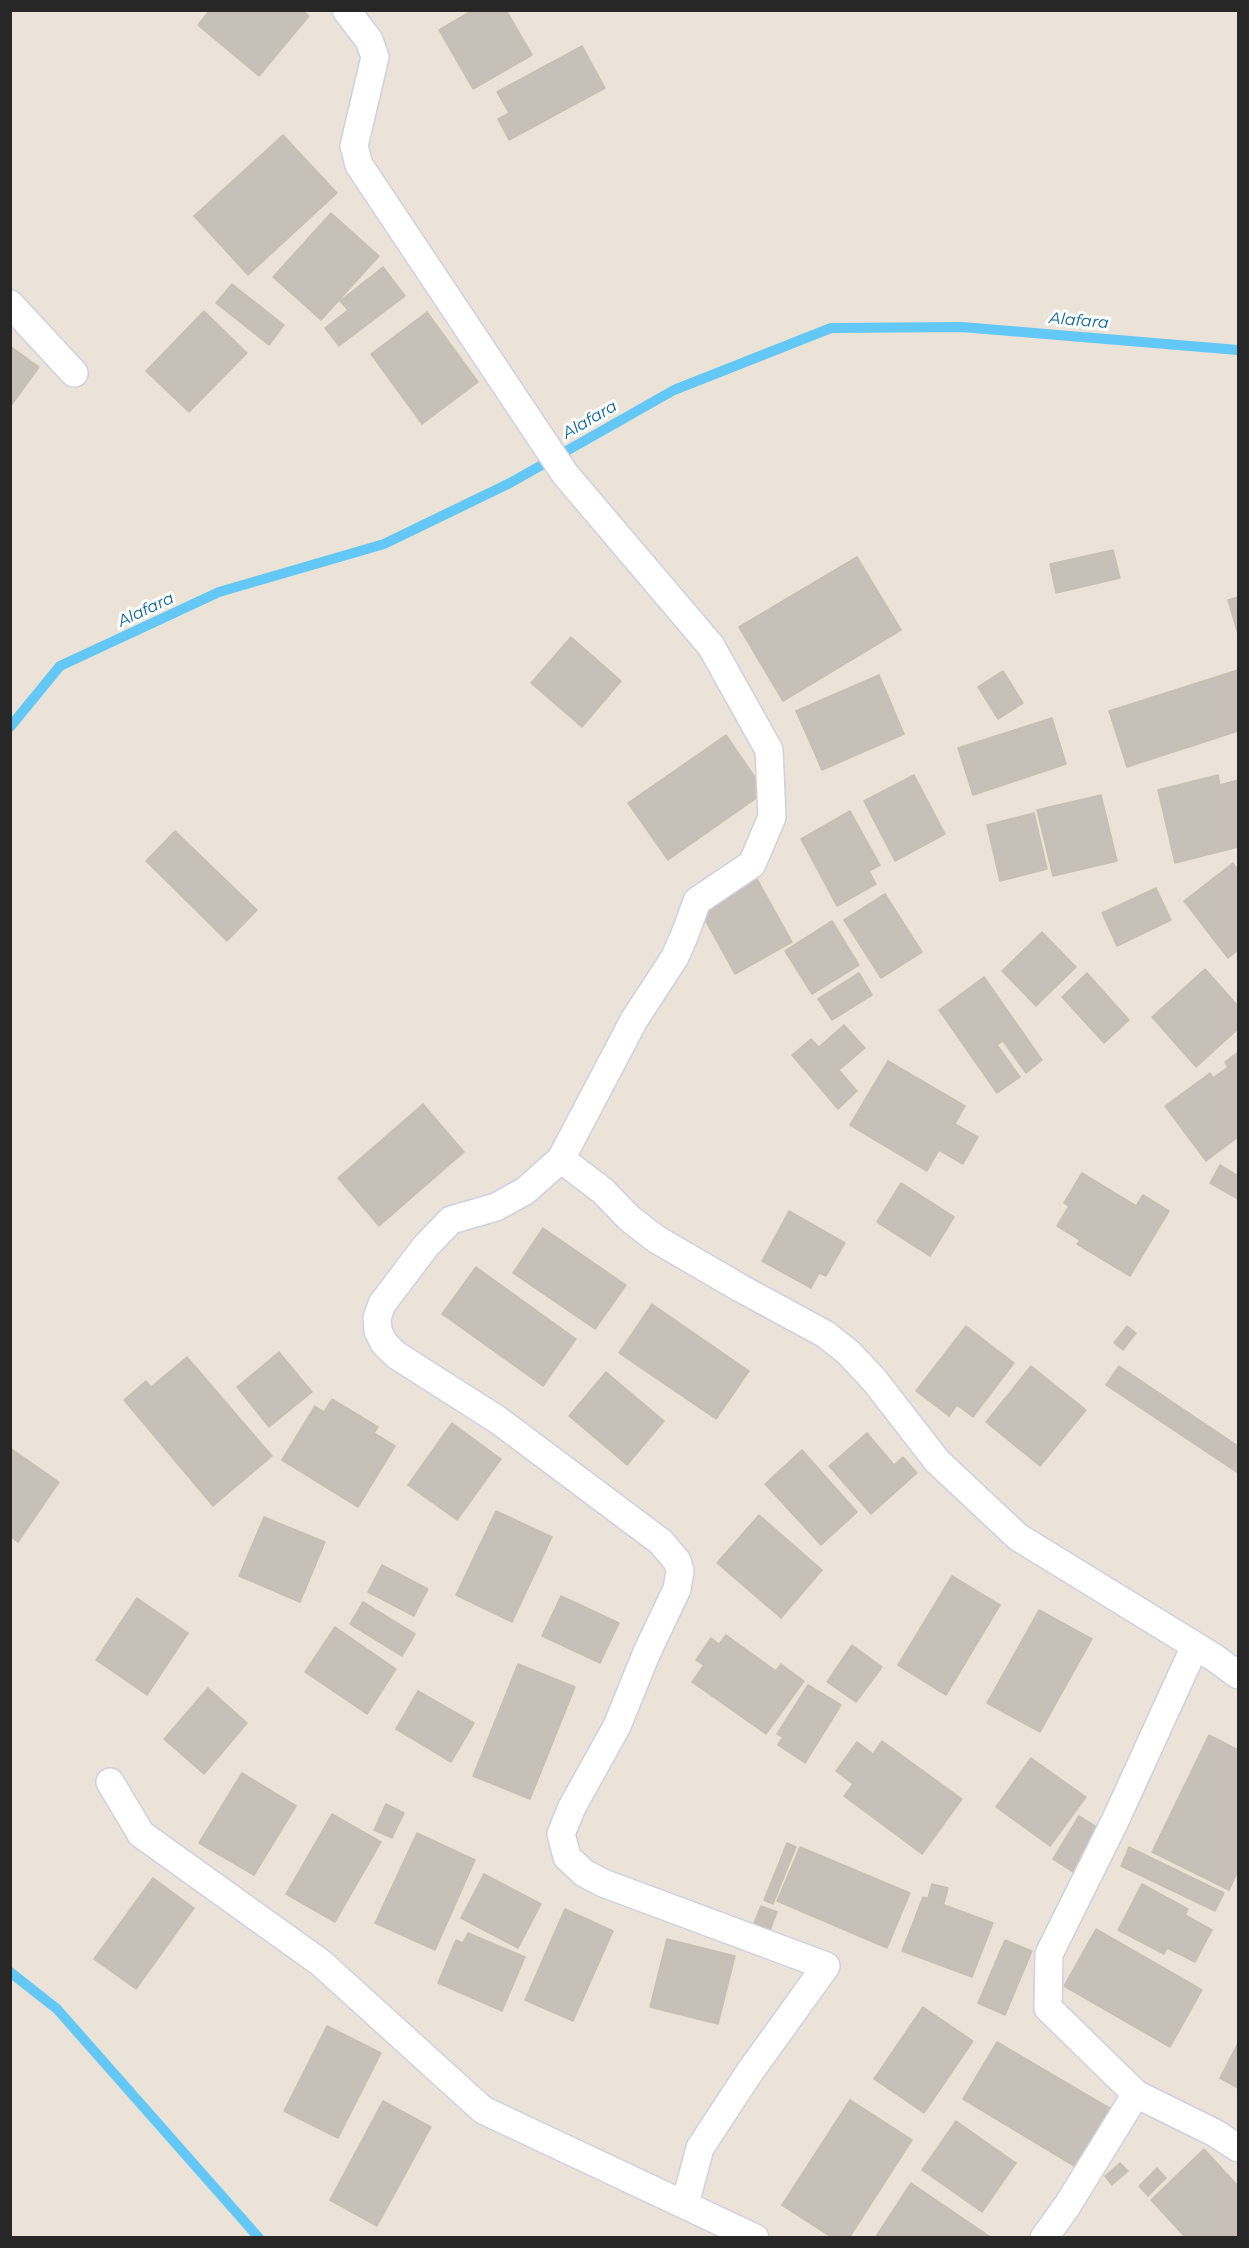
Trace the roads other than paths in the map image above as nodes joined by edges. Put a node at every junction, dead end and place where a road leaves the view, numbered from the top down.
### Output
1 (346, 10) edge
2 (10, 304) edge
3 (74, 373) dead end
4 (561, 1159) junction
5 (1195, 1646) junction
6 (1239, 1675) edge
7 (110, 1782) dead end
8 (1136, 2094) junction
9 (1239, 2148) edge
10 (685, 2204) junction
11 (755, 2238) edge
12 (1044, 2238) edge

1 - 4 street
2 - 3 street
4 - 5 street
4 - 10 street
5 - 6 street
5 - 8 street
7 - 10 street
8 - 9 street
8 - 12 street
10 - 11 street

